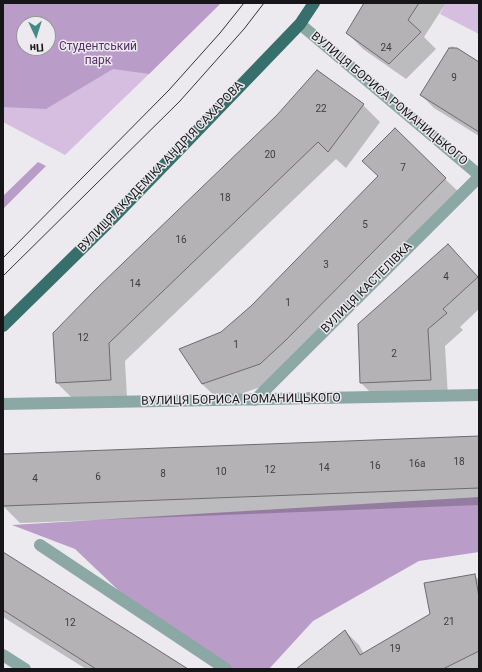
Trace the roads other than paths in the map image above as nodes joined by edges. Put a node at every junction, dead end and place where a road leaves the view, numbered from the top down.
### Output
1 (314, 3) edge
2 (300, 24) junction
3 (479, 176) edge
4 (3, 326) edge
5 (479, 395) edge
6 (255, 400) junction
7 (3, 404) edge
8 (40, 545) dead end
9 (3, 656) edge
10 (25, 669) edge
11 (226, 669) edge

1 - 2 main road, ВУЛИЦЯ АКАДЕМІКА АНДРІЯ САХАРОВА
2 - 3 street, ВУЛИЦЯ БОРИСА РОМАНИЦЬКОГО
2 - 4 main road, ВУЛИЦЯ АКАДЕМІКА АНДРІЯ САХАРОВА
3 - 6 street, ВУЛИЦЯ КАСТЕЛІВКА
5 - 6 street, ВУЛИЦЯ БОРИСА РОМАНИЦЬКОГО
6 - 7 street, ВУЛИЦЯ БОРИСА РОМАНИЦЬКОГО
8 - 11 street
9 - 10 street

